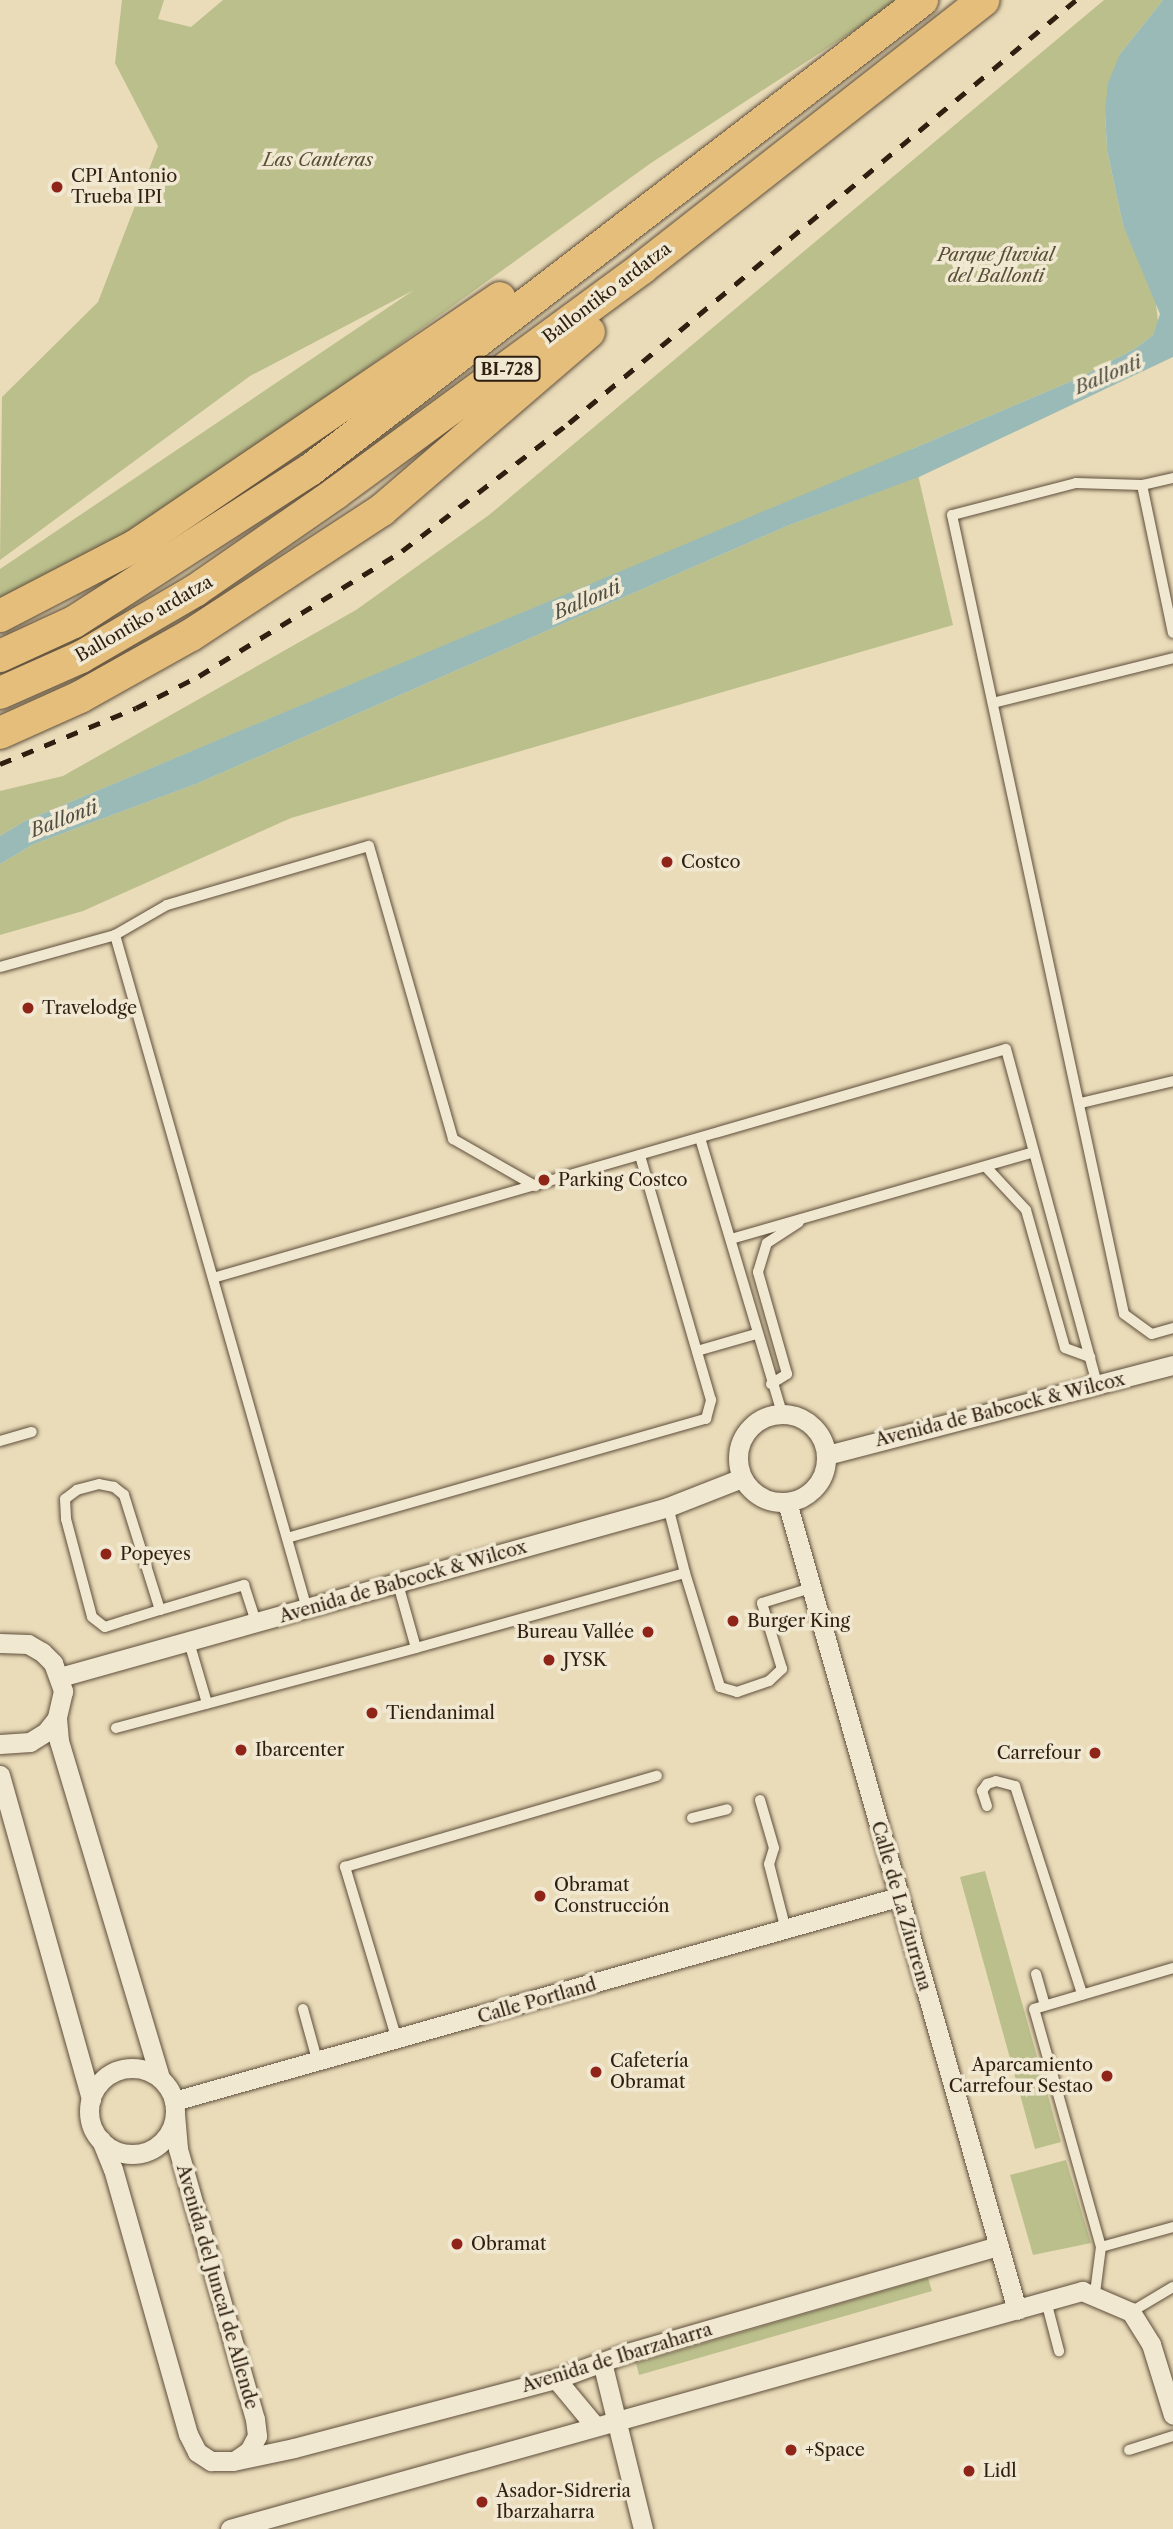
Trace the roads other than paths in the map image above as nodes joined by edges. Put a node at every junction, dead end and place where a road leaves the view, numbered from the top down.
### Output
1 (922, 0) edge
2 (984, 0) edge
3 (634, 219) junction
4 (642, 268) junction
5 (1173, 478) edge
6 (1142, 485) junction
7 (0, 616) edge
8 (1173, 633) edge
9 (0, 656) edge
10 (1173, 658) edge
11 (0, 693) edge
12 (993, 703) junction
13 (0, 733) edge
14 (114, 935) junction
15 (0, 967) edge
16 (1173, 1081) edge
17 (1081, 1104) junction
18 (700, 1138) junction
19 (1034, 1152) junction
20 (640, 1155) junction
21 (986, 1167) junction
22 (535, 1186) junction
23 (805, 1218) junction
24 (731, 1239) junction
25 (213, 1278) junction
26 (1173, 1328) edge
27 (757, 1334) junction
28 (697, 1351) junction
29 (1090, 1357) junction
30 (1173, 1365) edge
31 (771, 1384) junction
32 (1097, 1385) junction
33 (782, 1413) junction
34 (32, 1432) dead end
35 (0, 1441) edge
36 (827, 1455) junction
37 (742, 1478) junction
38 (787, 1502) junction
39 (668, 1507) junction
40 (287, 1538) junction
41 (685, 1573) junction
42 (398, 1584) junction
43 (811, 1588) junction
44 (307, 1609) junction
45 (160, 1610) junction
46 (256, 1624) junction
47 (189, 1642) junction
48 (0, 1643) edge
49 (416, 1648) junction
50 (61, 1677) junction
51 (207, 1703) junction
52 (57, 1718) junction
53 (116, 1728) dead end
54 (0, 1744) edge
55 (0, 1775) edge
56 (657, 1776) dead end
57 (760, 1800) dead end
58 (987, 1806) dead end
59 (727, 1809) dead end
60 (692, 1818) dead end
61 (898, 1897) junction
62 (786, 1930) junction
63 (1173, 1968) edge
64 (1036, 1974) dead end
65 (1082, 1994) junction
66 (1045, 2005) junction
67 (303, 2009) dead end
68 (398, 2040) junction
69 (318, 2063) junction
70 (160, 2078) junction
71 (91, 2099) junction
72 (174, 2107) junction
73 (101, 2140) junction
74 (990, 2217) junction
75 (1173, 2227) edge
76 (999, 2246) junction
77 (1101, 2247) junction
78 (965, 2256) junction
79 (1173, 2287) edge
80 (1095, 2293) junction
81 (1046, 2301) junction
82 (1017, 2310) junction
83 (1131, 2312) junction
84 (1059, 2351) dead end
85 (602, 2362) junction
86 (556, 2379) junction
87 (1173, 2414) edge
88 (616, 2422) junction
89 (595, 2427) junction
90 (1173, 2436) edge
91 (1129, 2450) dead end
92 (233, 2461) junction
93 (230, 2529) edge
94 (643, 2529) edge

1 - 3 main road, Ballontiko ardatza / BI-728
2 - 4 main road, Ballontiko ardatza / BI-728
3 - 7 main road
3 - 9 main road, Ballontiko ardatza / BI-728
4 - 11 main road, Ballontiko ardatza / BI-728
4 - 13 main road
5 - 6 lane
6 - 8 lane
6 - 12 lane
10 - 12 lane
12 - 17 lane
14 - 15 lane
14 - 22 lane
14 - 25 lane
16 - 17 lane
17 - 26 lane
18 - 19 lane
18 - 20 lane
18 - 24 lane
19 - 21 lane
19 - 29 lane
20 - 22 lane
20 - 28 lane
21 - 23 lane
21 - 29 lane
22 - 25 lane
23 - 24 lane
23 - 31 lane
24 - 27 lane
25 - 40 lane
27 - 28 lane
27 - 31 lane
28 - 40 lane
29 - 32 lane
30 - 32 street, Avenida de Babcock & Wilcox
31 - 33 lane
32 - 36 street, Avenida de Babcock & Wilcox
33 - 36 street
33 - 37 street
34 - 35 lane
36 - 38 street
37 - 38 street
37 - 39 street, Avenida de Babcock & Wilcox
38 - 43 street, Calle de La Ziurrena
39 - 41 lane
39 - 42 street, Avenida de Babcock & Wilcox
40 - 44 lane
41 - 43 lane
41 - 49 lane
42 - 44 street, Avenida de Babcock & Wilcox
42 - 49 lane
43 - 61 street, Calle de La Ziurrena
44 - 46 street, Avenida de Babcock & Wilcox
45 - 45 lane
45 - 46 lane
46 - 47 street, Avenida de Babcock & Wilcox
47 - 50 street, Avenida de Babcock & Wilcox
47 - 51 lane
48 - 50 street
49 - 51 lane
50 - 52 street
51 - 53 lane
52 - 54 street
52 - 70 street
55 - 71 street
56 - 68 lane
57 - 62 lane
58 - 65 lane
59 - 60 lane
61 - 62 street, Calle Portland
61 - 74 street, Calle de La Ziurrena
62 - 68 street, Calle Portland
63 - 65 lane
64 - 66 lane
65 - 66 lane
66 - 77 lane
67 - 69 lane
68 - 69 street, Calle Portland
69 - 72 street, Calle Portland
70 - 71 street
70 - 72 street
71 - 73 street
72 - 73 street
72 - 92 street, Avenida del Juncal de Allende
73 - 92 street
74 - 76 street, Calle de La Ziurrena
74 - 78 street
75 - 77 lane
76 - 78 street, Avenida de Ibarzaharra
76 - 82 street, Calle de La Ziurrena
77 - 80 lane
78 - 85 street, Avenida de Ibarzaharra
79 - 83 lane
80 - 81 street
80 - 83 street
81 - 82 street
81 - 84 lane
82 - 88 street
83 - 87 street
85 - 86 street, Avenida de Ibarzaharra
85 - 88 street
86 - 89 street
86 - 92 street, Avenida de Ibarzaharra
88 - 89 street
88 - 94 street
89 - 93 street
90 - 91 lane

